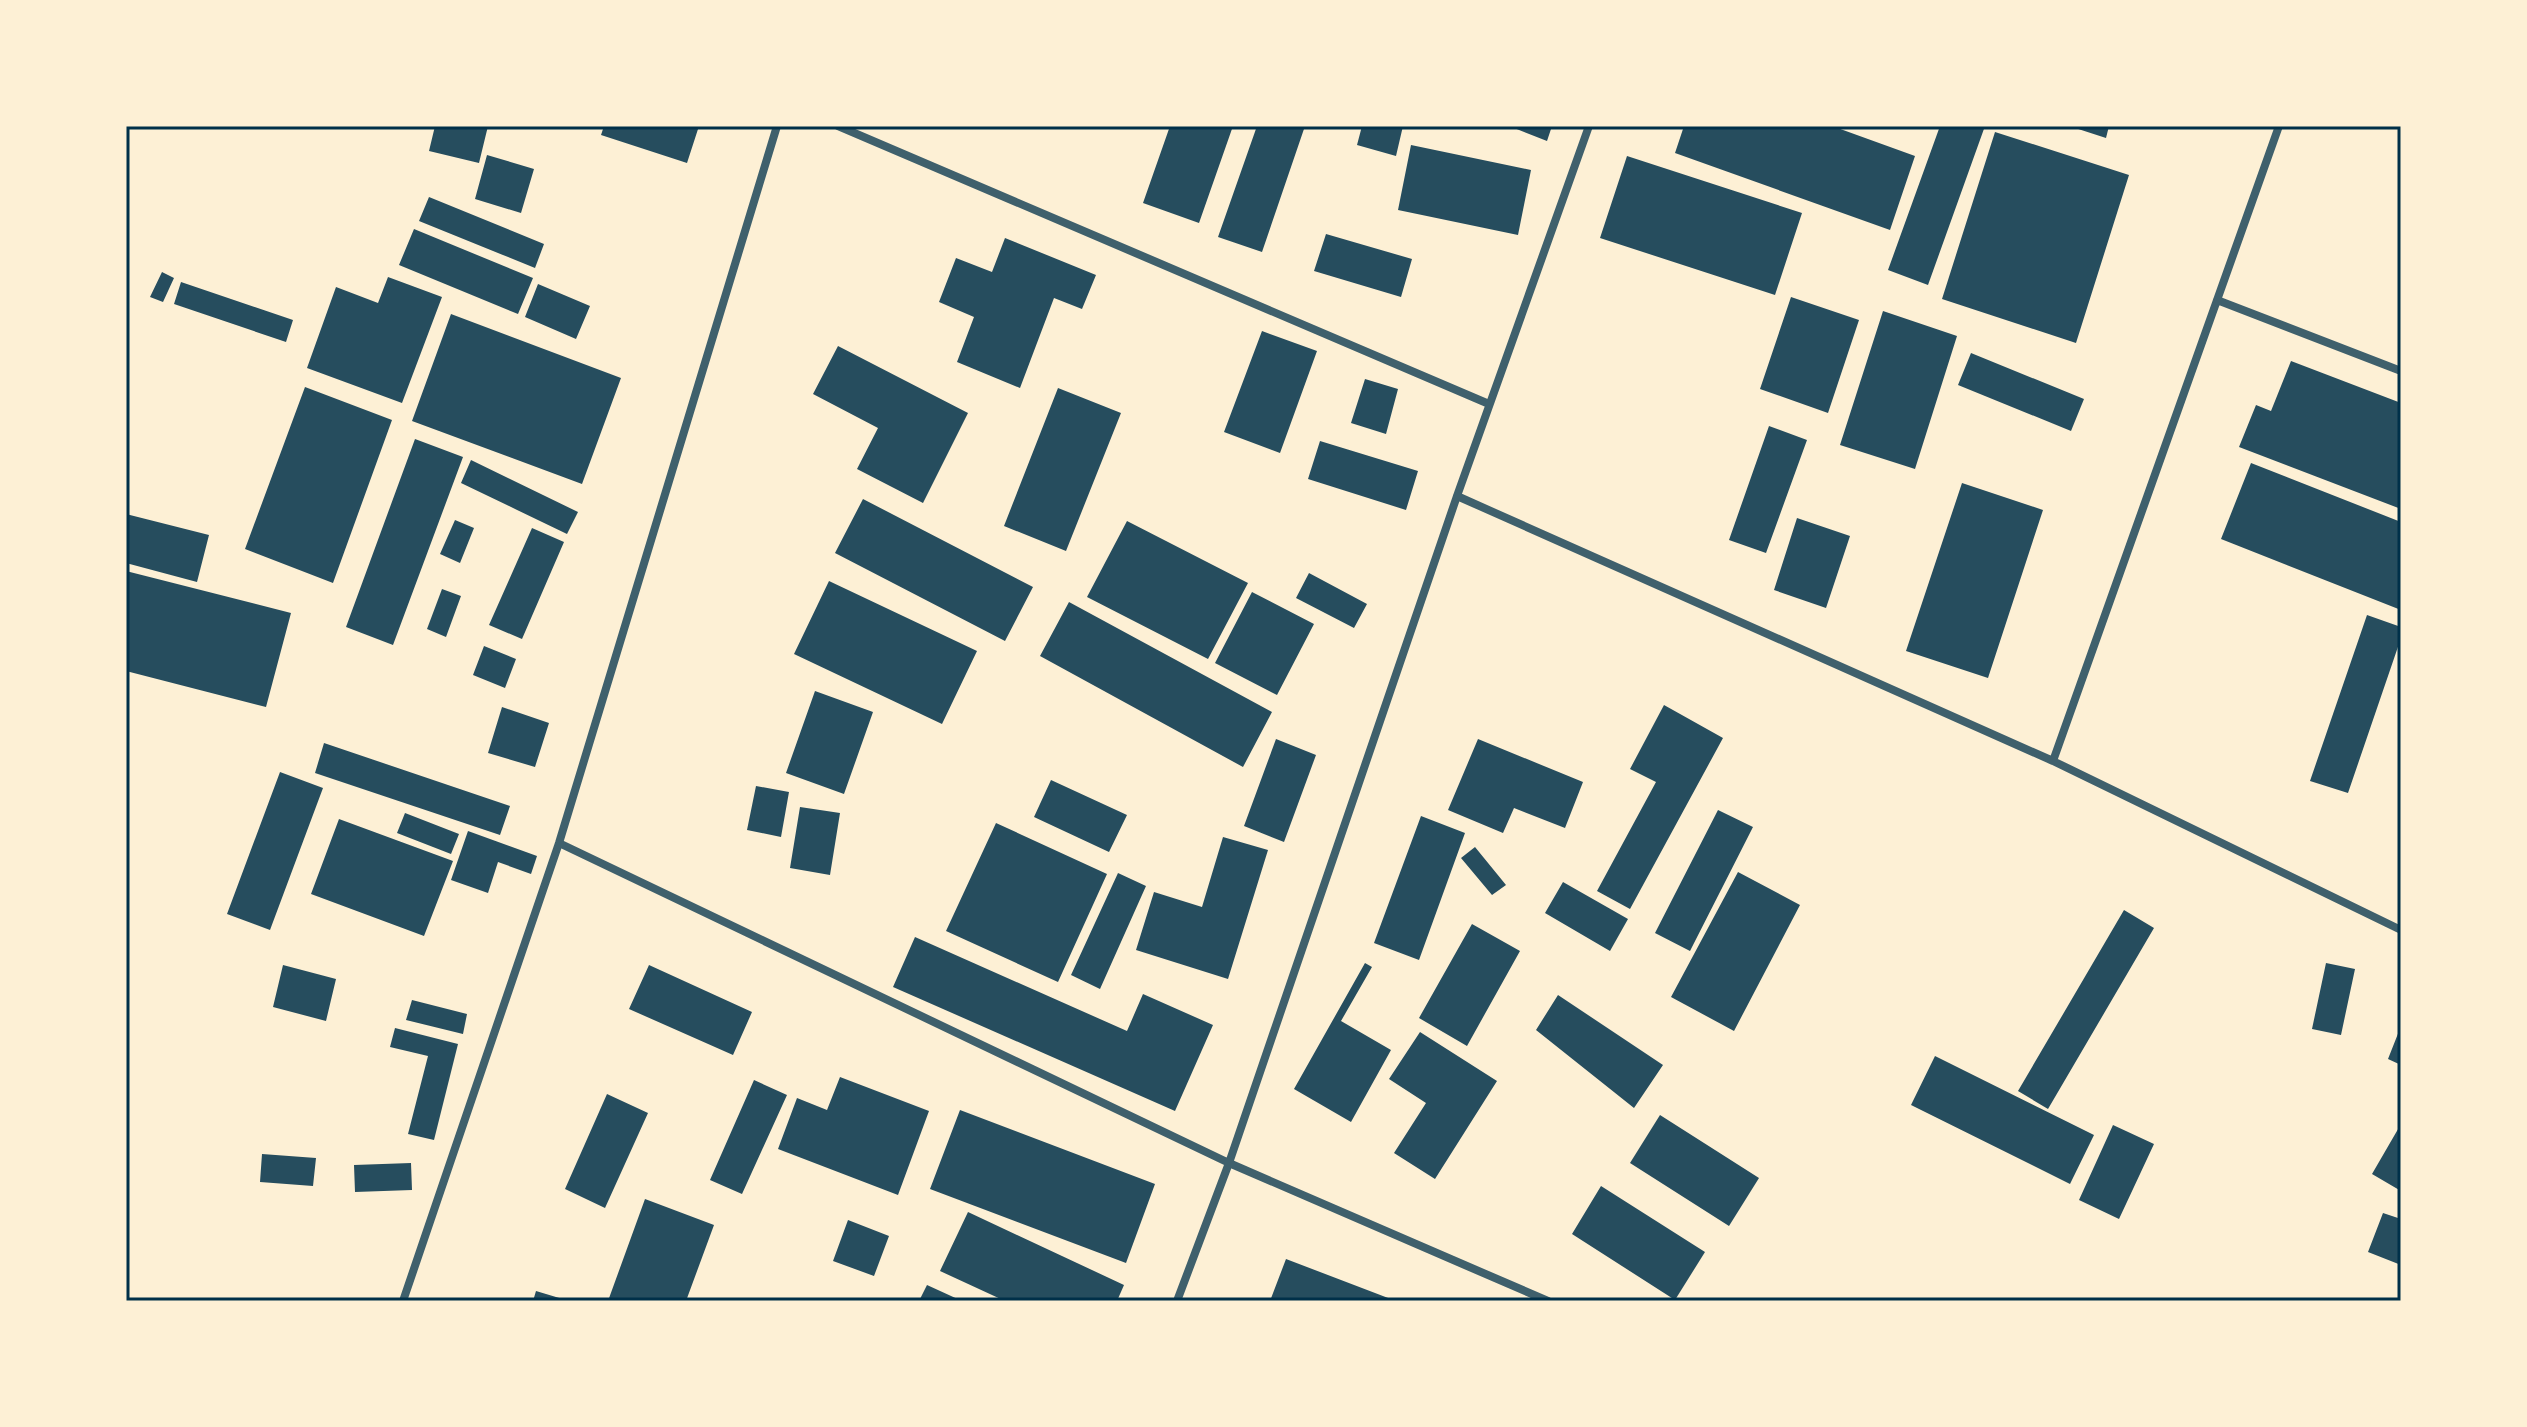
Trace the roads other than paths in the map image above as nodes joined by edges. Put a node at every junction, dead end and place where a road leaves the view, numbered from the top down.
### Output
1 (777, 126) edge
2 (838, 126) edge
3 (1589, 126) edge
4 (2279, 126) edge
5 (2217, 300) junction
6 (2401, 371) edge
7 (1489, 404) junction
8 (1457, 496) junction
9 (2053, 761) junction
10 (559, 843) junction
11 (2401, 930) edge
12 (1229, 1163) junction
13 (403, 1301) edge
14 (1177, 1301) edge
15 (1548, 1301) edge

1 - 10 street
2 - 7 street
3 - 7 street
4 - 5 street
5 - 6 street
5 - 9 street
7 - 8 street
8 - 9 street
8 - 12 street
9 - 11 street
10 - 12 street
10 - 13 street
12 - 14 street
12 - 15 street

